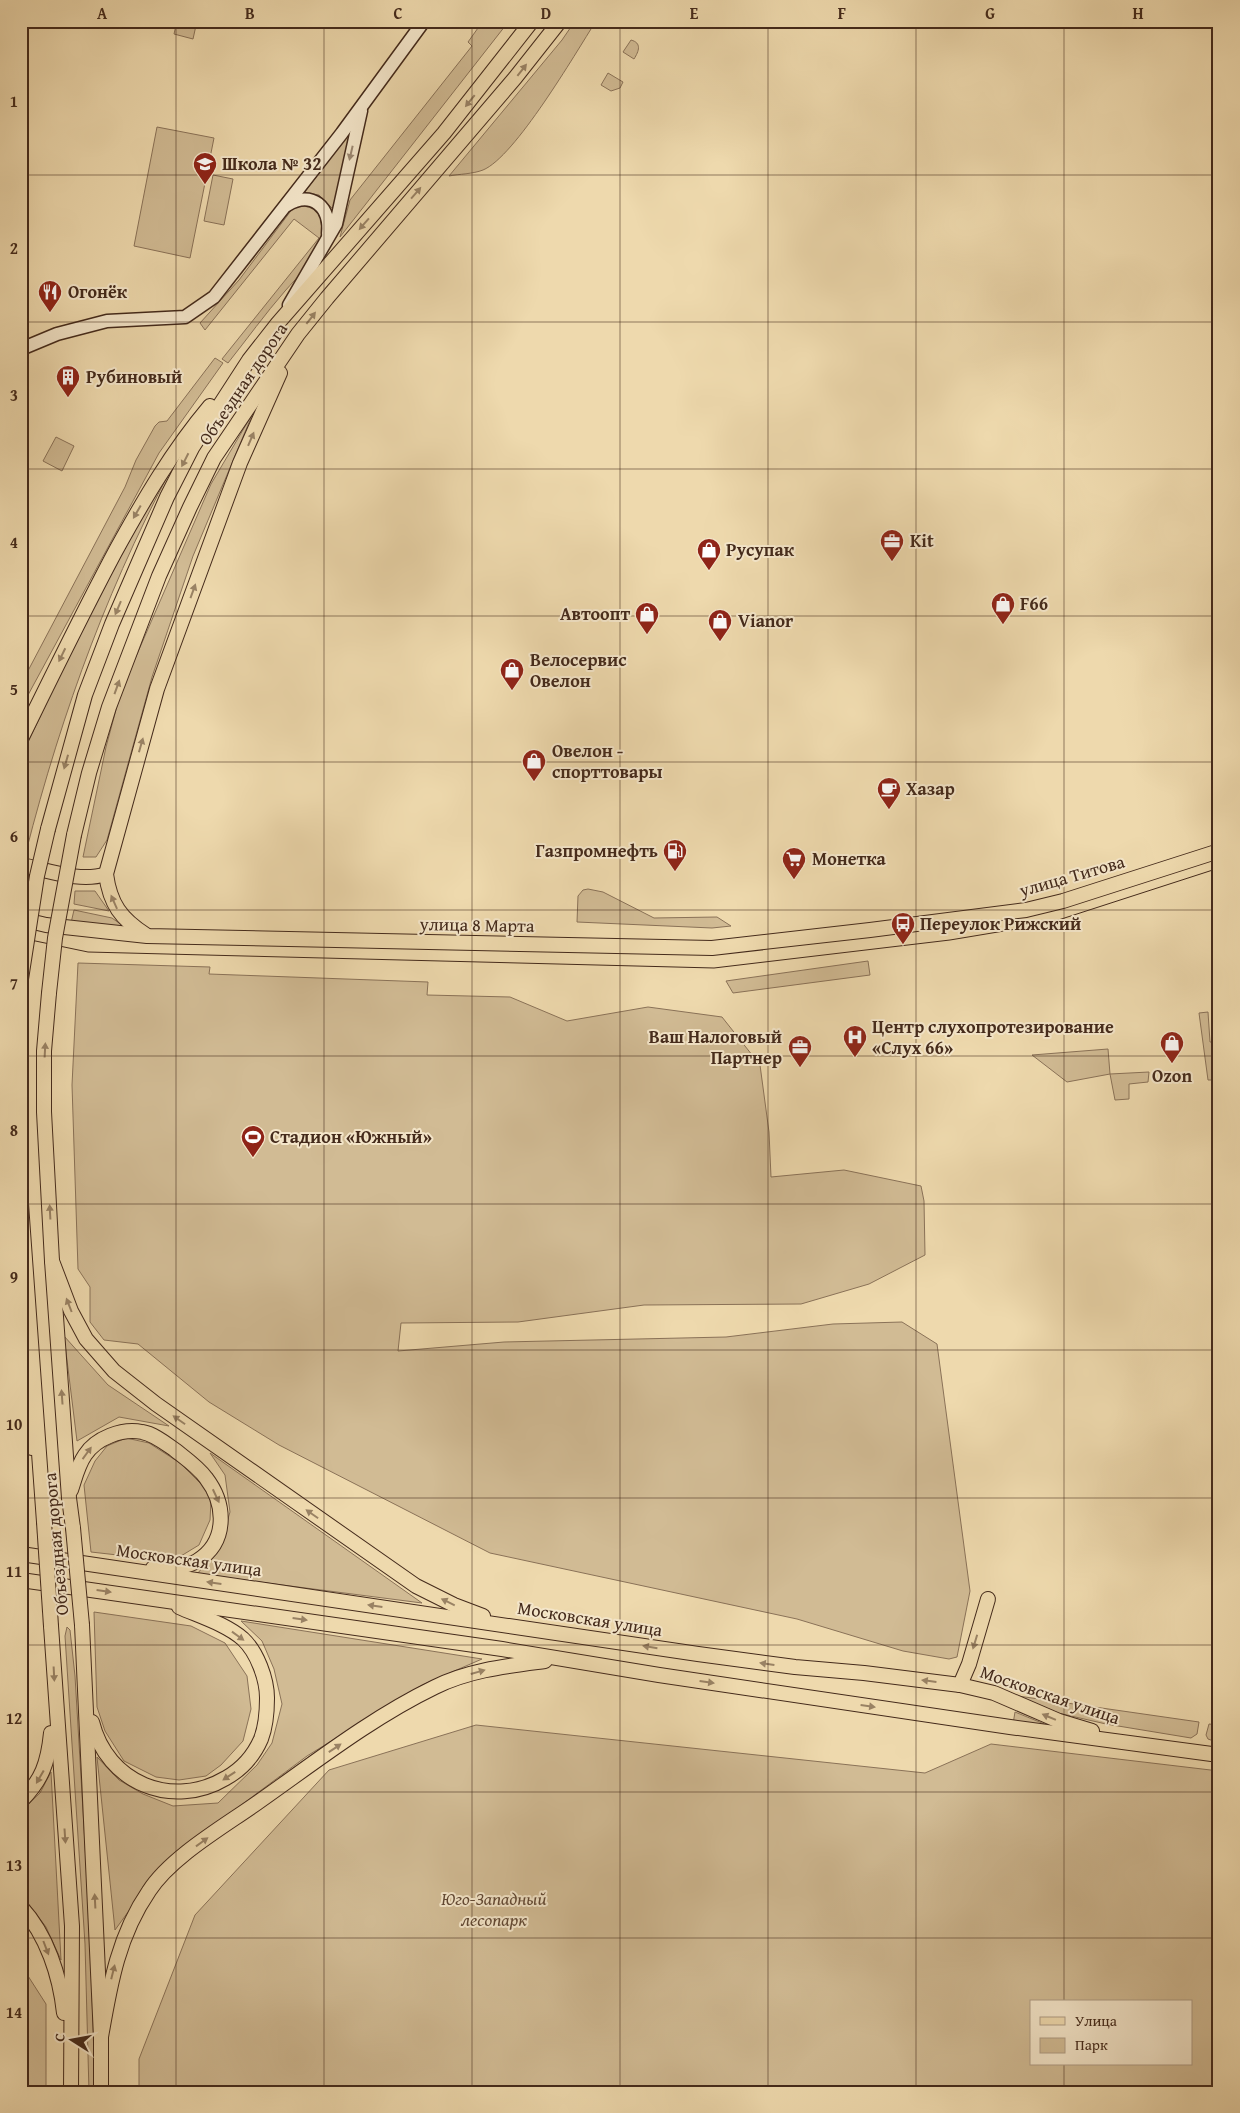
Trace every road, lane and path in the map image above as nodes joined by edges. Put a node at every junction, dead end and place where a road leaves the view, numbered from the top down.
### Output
1 (424, 21) edge
2 (532, 21) edge
3 (560, 21) edge
4 (362, 106) junction
5 (285, 206) junction
6 (326, 243) junction
7 (278, 323) junction
8 (298, 334) junction
9 (21, 349) edge
10 (249, 360) junction
11 (21, 739) edge
12 (1219, 850) edge
13 (21, 865) edge
14 (106, 874) junction
15 (21, 919) edge
16 (932, 922) joint
17 (147, 936) junction
18 (21, 979) edge
19 (21, 1204) edge
20 (52, 1261) junction
21 (21, 1403) edge
22 (42, 1489) junction
23 (69, 1498) junction
24 (21, 1554) edge
25 (133, 1571) junction
26 (21, 1580) edge
27 (163, 1599) junction
28 (988, 1599) dead end
29 (510, 1626) junction
30 (558, 1659) junction
31 (960, 1685) junction
32 (55, 1695) junction
33 (86, 1699) junction
34 (1146, 1745) junction
35 (1219, 1755) edge
36 (21, 1802) edge
37 (21, 1907) edge
38 (101, 2037) junction
39 (71, 2090) edge
40 (101, 2092) edge

1 - 4 street
2 -> 7 main road, Объездная дорога
8 -> 3 main road, Объездная дорога
4 - 5 street
4 -> 6 street
5 - 6 street
5 - 9 street
6 - 7 street
7 - 10 main road, Объездная дорога
14 -> 8 main road
20 -> 8 main road, Объездная дорога, bridge
10 -> 11 main road
10 -> 18 main road, Объездная дорога, bridge
12 - 16 main road, улица Титова
13 - 14 main road
17 -> 14 main road
15 - 17 main road, улица 8 Марта
16 - 17 main road, улица 8 Марта
19 - 22 main road, Объездная дорога
23 -> 20 main road, Объездная дорога
29 -> 20 main road
21 - 22 main road
22 -> 32 main road, Объездная дорога, bridge
23 -> 25 main road
23 - 33 main road, Объездная дорога, bridge
24 - 25 main road, Московская улица
29 -> 25 main road, Московская улица
26 -> 27 main road, Московская улица
27 -> 30 main road, Московская улица
27 -> 33 main road
28 -> 31 main road
31 -> 29 main road, Московская улица
30 -> 34 main road, Московская улица
38 -> 30 main road
34 -> 31 main road, Московская улица
32 -> 36 main road
32 -> 39 main road, Объездная дорога
38 -> 33 main road, Объездная дорога
34 - 35 main road, Московская улица
37 -> 39 main road
38 - 40 main road, Объездная дорога

